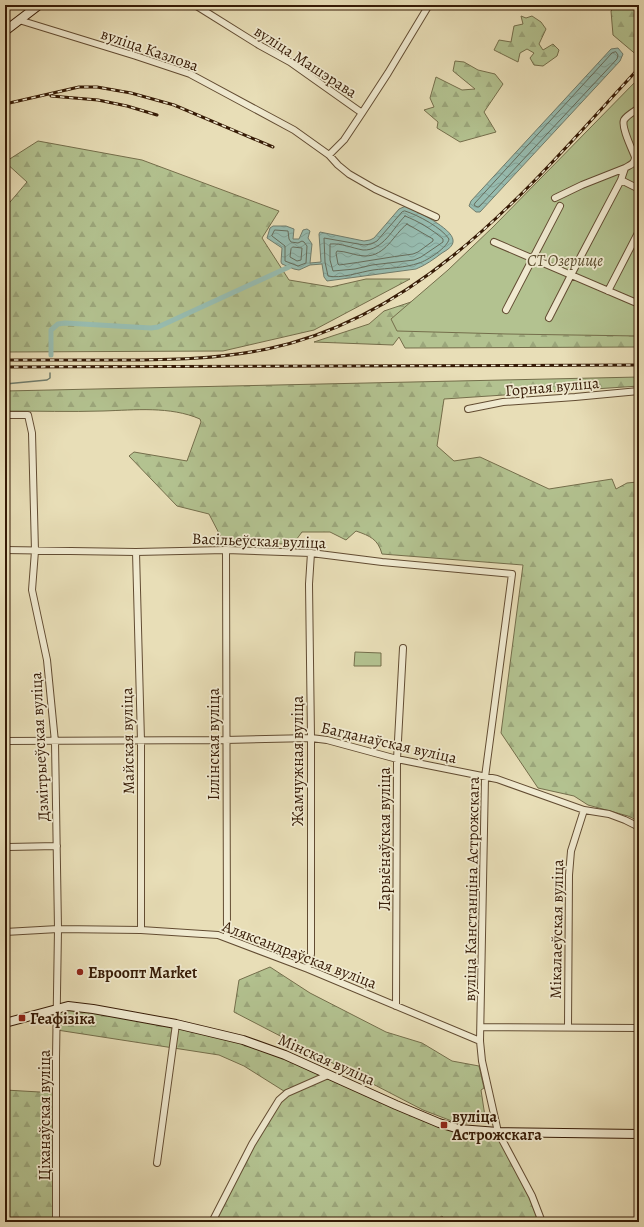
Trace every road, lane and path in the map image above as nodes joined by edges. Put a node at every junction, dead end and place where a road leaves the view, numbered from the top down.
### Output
1 (39, 5) edge
2 (195, 5) edge
3 (429, 5) edge
4 (19, 20) junction
5 (5, 31) edge
6 (639, 108) edge
7 (362, 114) junction
8 (328, 154) junction
9 (625, 168) junction
10 (621, 180) junction
11 (639, 189) edge
12 (555, 198) dead end
13 (560, 206) dead end
14 (436, 217) dead end
15 (639, 231) edge
16 (494, 242) dead end
17 (533, 258) junction
18 (571, 274) junction
19 (608, 291) junction
20 (639, 304) edge
21 (506, 310) dead end
22 (549, 318) dead end
23 (639, 391) edge
24 (468, 409) dead end
25 (5, 415) edge
26 (5, 550) edge
27 (226, 550) junction
28 (35, 551) junction
29 (136, 552) junction
30 (311, 553) junction
31 (512, 574) joint
32 (404, 648) dead end
33 (311, 738) junction
34 (226, 740) junction
35 (5, 741) edge
36 (141, 741) junction
37 (55, 742) junction
38 (397, 759) junction
39 (485, 777) junction
40 (584, 810) junction
41 (639, 827) edge
42 (56, 846) junction
43 (5, 849) edge
44 (58, 929) junction
45 (141, 930) junction
46 (5, 932) edge
47 (227, 937) junction
48 (308, 969) junction
49 (396, 1006) junction
50 (57, 1008) junction
51 (5, 1023) edge
52 (176, 1024) junction
53 (481, 1026) junction
54 (568, 1027) junction
55 (639, 1028) edge
56 (480, 1041) junction
57 (328, 1075) junction
58 (498, 1132) junction
59 (639, 1134) edge
60 (157, 1163) dead end
61 (56, 1222) edge
62 (212, 1222) edge
63 (542, 1222) edge

1 - 4 main road
2 - 7 street, вуліца Машэрава
3 - 7 street
4 - 5 main road
4 - 8 street, вуліца Казлова
6 - 9 street
7 - 8 street
8 - 14 street, вуліца Казлова
9 - 10 street
9 - 12 street
10 - 11 street
10 - 18 street
13 - 17 street
15 - 19 street
16 - 17 street
17 - 18 street
17 - 21 street
18 - 19 street
18 - 22 street
19 - 20 street
23 - 24 street, Горная вуліца
25 - 28 street, Дзмітрыеўская вуліца
26 - 28 street, Васільеўская вуліца
27 - 29 street, Васільеўская вуліца
27 - 30 street, Васільеўская вуліца
27 - 34 street, Іллінская вуліца
28 - 29 street, Васільеўская вуліца
28 - 37 street, Дзмітрыеўская вуліца
29 - 36 street, Майская вуліца
30 - 31 street, Васільеўская вуліца
30 - 33 street, Жамчужная вуліца
31 - 39 street, вуліца Канстанціна Астрожскага
32 - 38 street, Ларыёнаўская вуліца
33 - 34 street, Багданаўская вуліца
33 - 38 street, Багданаўская вуліца
33 - 48 street, Жамчужная вуліца
34 - 36 street, Багданаўская вуліца
34 - 47 street, Іллінская вуліца
35 - 37 street, Багданаўская вуліца
36 - 37 street, Багданаўская вуліца
36 - 45 street, Майская вуліца
37 - 42 street, Дзмітрыеўская вуліца
38 - 39 street, Багданаўская вуліца
38 - 49 street, Ларыёнаўская вуліца
39 - 40 street, Багданаўская вуліца
39 - 53 street, вуліца Канстанціна Астрожскага
40 - 41 street, Багданаўская вуліца
40 - 54 street, Мікалаеўская вуліца
42 - 43 street
42 - 44 street, Дзмітрыеўская вуліца
44 - 45 street, Аляксандраўская вуліца
44 - 46 street, Аляксандраўская вуліца
44 - 50 street, Дзмітрыеўская вуліца
45 - 47 street, Аляксандраўская вуліца
47 - 48 street, Аляксандраўская вуліца
48 - 49 street, Аляксандраўская вуліца
49 - 56 street, Аляксандраўская вуліца
50 - 51 main road, Мінская вуліца
50 - 52 main road, Мінская вуліца
50 - 61 street, Ціханаўская вуліца
52 - 57 main road, Мінская вуліца
52 - 60 street
53 - 54 street
53 - 56 street, вуліца Канстанціна Астрожскага
54 - 55 street
56 - 58 street, вуліца Канстанціна Астрожскага
57 - 58 main road, Мінская вуліца
57 - 62 street
58 - 59 main road, Мінская вуліца
58 - 63 street, вуліца Канстанціна Астрожскага

